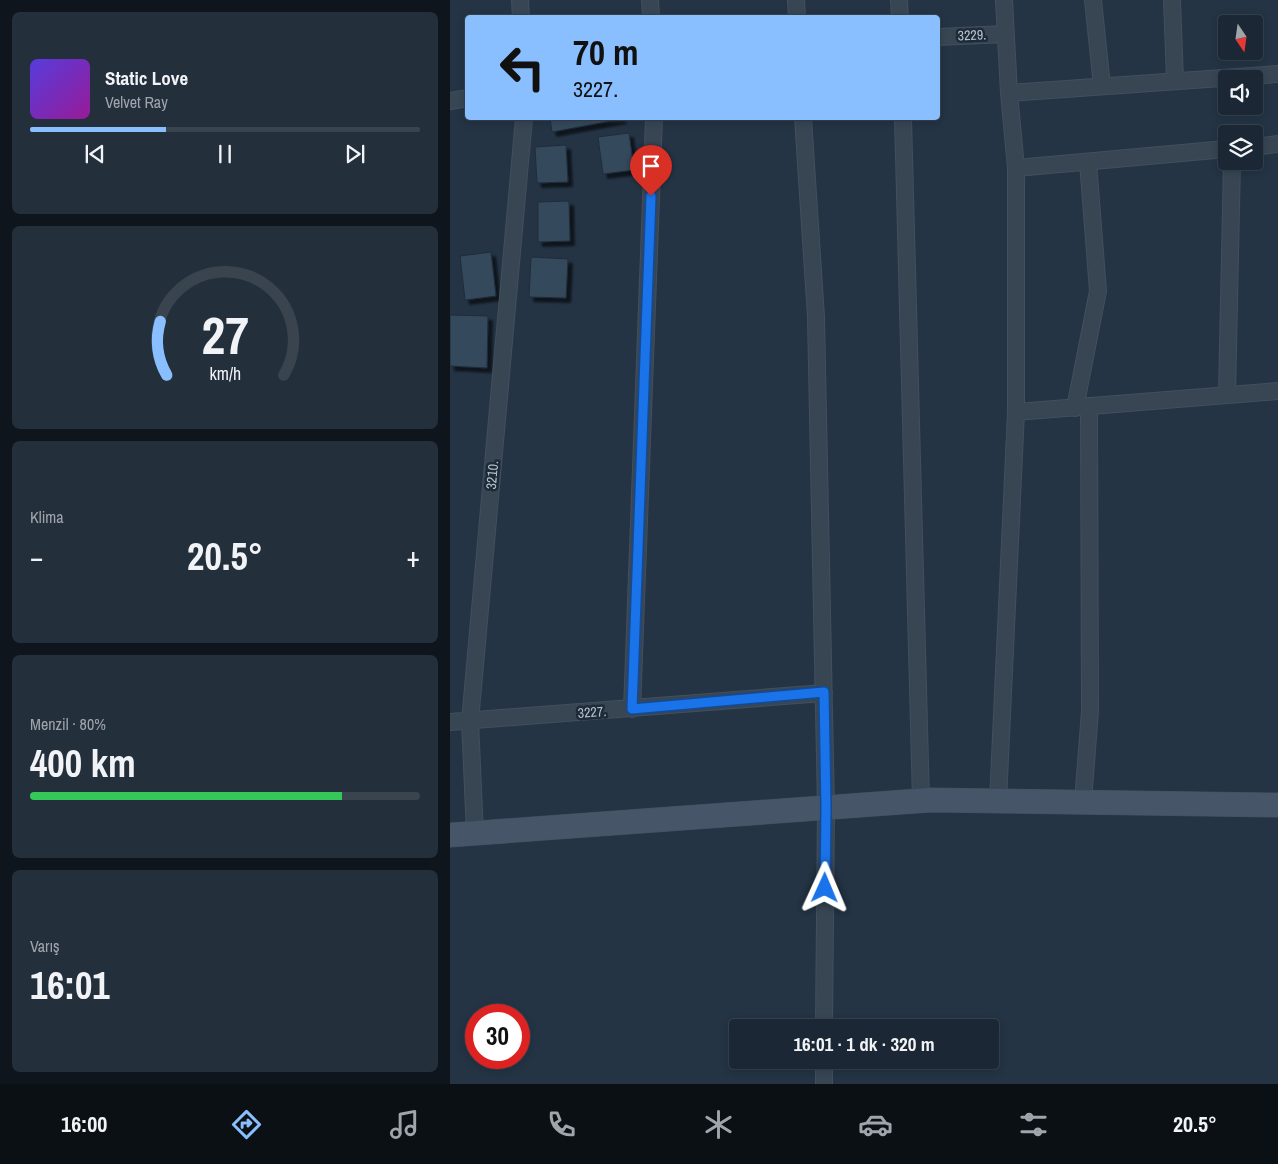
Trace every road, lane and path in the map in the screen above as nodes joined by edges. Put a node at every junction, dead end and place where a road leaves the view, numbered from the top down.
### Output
1 (520, 0) edge
2 (650, 0) edge
3 (796, 0) edge
4 (899, 0) edge
5 (1004, 0) edge
6 (1093, 0) edge
7 (1172, 0) edge
8 (521, 15) edge
9 (651, 15) edge
10 (797, 15) edge
11 (900, 15) edge
12 (1006, 34) junction
13 (940, 37) edge
14 (1278, 74) edge
15 (1175, 82) junction
16 (1102, 86) junction
17 (1009, 93) junction
18 (465, 98) edge
19 (450, 101) edge
20 (524, 120) edge
21 (654, 120) edge
22 (803, 120) edge
23 (903, 120) edge
24 (1278, 144) edge
25 (1263, 146) edge
26 (1218, 150) edge
27 (1088, 162) junction
28 (1016, 168) junction
29 (1232, 170) edge
30 (1278, 391) edge
31 (1227, 395) junction
32 (1082, 407) junction
33 (1016, 412) junction
34 (824, 692) junction
35 (632, 709) junction
36 (470, 721) junction
37 (450, 722) edge
38 (921, 801) junction
39 (998, 801) junction
40 (1083, 802) junction
41 (1278, 806) edge
42 (826, 808) junction
43 (475, 834) junction
44 (450, 835) edge
45 (824, 1019) edge
46 (824, 1069) edge
47 (824, 1084) edge

1 - 8 street
2 - 9 street
3 - 10 street
4 - 11 street
5 - 12 street
6 - 16 street
7 - 15 street
12 - 13 street, 3229.
12 - 17 street
14 - 15 street
15 - 16 street
16 - 17 street
17 - 28 street
18 - 19 street
20 - 36 street, 3210.
21 - 35 street
22 - 34 street
23 - 38 street
24 - 25 street
26 - 27 street
27 - 28 street
27 - 32 street
28 - 33 street
29 - 31 street
30 - 31 street
31 - 32 street
32 - 33 street
32 - 40 street
33 - 39 street
34 - 35 street, 3227.
34 - 42 street
35 - 36 street, 3227.
36 - 37 street, 3227.
36 - 43 street, 3210.
38 - 39 street
38 - 42 street
39 - 40 street
40 - 41 street
42 - 43 street
42 - 45 street
43 - 44 street
46 - 47 street

